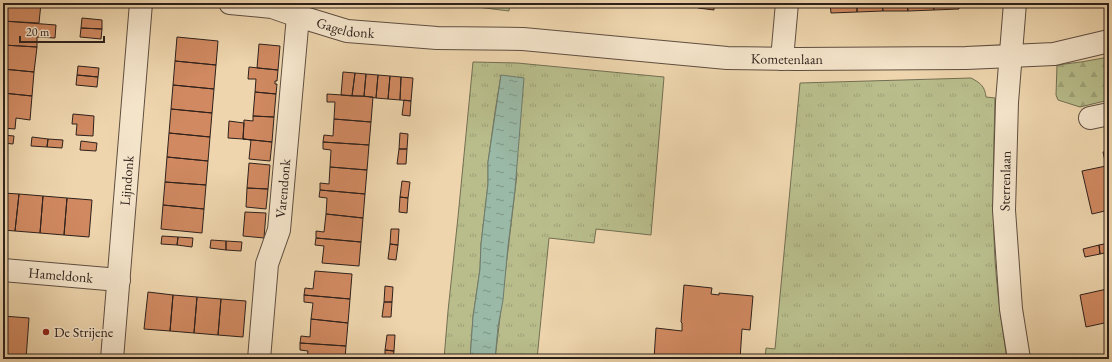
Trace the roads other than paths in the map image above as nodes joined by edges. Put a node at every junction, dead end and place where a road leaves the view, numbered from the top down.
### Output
1 (141, 3) edge
2 (230, 3) edge
3 (787, 3) edge
4 (1015, 3) edge
5 (298, 16) junction
6 (464, 39) joint
7 (1109, 41) edge
8 (1011, 56) junction
9 (782, 59) junction
10 (3, 270) edge
11 (119, 280) junction
12 (112, 359) edge
13 (259, 359) edge
14 (1019, 359) edge

1 - 11 street, Lijndonk
2 - 5 street, Gageldonk
3 - 9 street
4 - 8 street, Sterrenlaan
5 - 6 street, Gageldonk
5 - 13 street, Varendonk
6 - 9 street, Kometenlaan
7 - 8 street, Kometenlaan
8 - 9 street, Kometenlaan
8 - 14 street, Sterrenlaan
10 - 11 street, Hameldonk
11 - 12 street, Lijndonk

